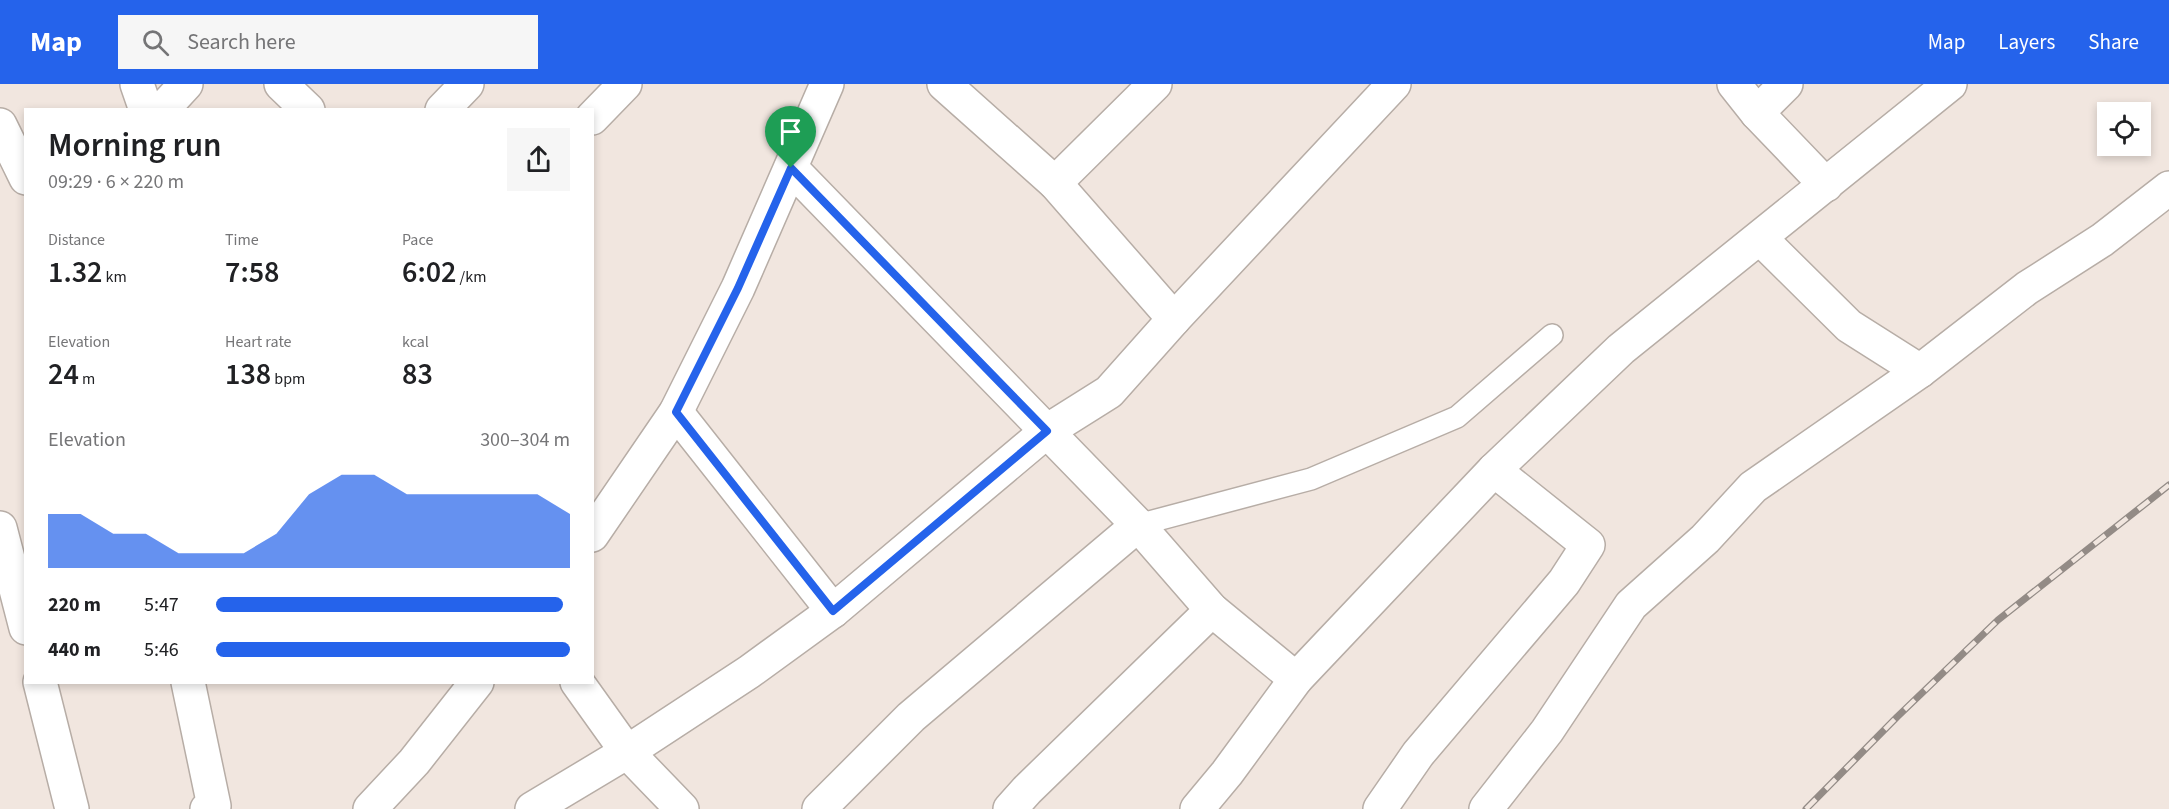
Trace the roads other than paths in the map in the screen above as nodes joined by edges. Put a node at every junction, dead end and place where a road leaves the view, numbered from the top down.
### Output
1 (137, 84) edge
2 (186, 84) edge
3 (280, 84) edge
4 (467, 84) edge
5 (625, 84) edge
6 (827, 84) edge
7 (944, 84) edge
8 (1155, 84) edge
9 (1394, 84) edge
10 (1734, 84) edge
11 (1786, 84) edge
12 (1950, 84) edge
13 (145, 108) edge
14 (164, 108) edge
15 (306, 108) edge
16 (444, 108) edge
17 (1757, 113) junction
18 (594, 116) edge
19 (0, 125) edge
20 (791, 168) junction
21 (24, 174) edge
22 (1055, 183) junction
23 (1826, 185) junction
24 (2169, 188) edge
25 (1760, 238) junction
26 (1174, 319) junction
27 (1552, 335) dead end
28 (1920, 371) junction
29 (676, 412) junction
30 (1047, 431) junction
31 (1494, 470) junction
32 (1138, 525) junction
33 (0, 528) edge
34 (594, 532) edge
35 (1212, 610) junction
36 (833, 611) junction
37 (24, 620) edge
38 (1296, 679) junction
39 (41, 684) edge
40 (188, 684) edge
41 (578, 684) edge
42 (469, 686) edge
43 (627, 752) junction
44 (72, 809) edge
45 (207, 809) edge
46 (370, 809) edge
47 (532, 809) edge
48 (682, 809) edge
49 (819, 809) edge
50 (1010, 809) edge
51 (1197, 809) edge
52 (1380, 809) edge
53 (1486, 809) edge

1 - 13 street
2 - 14 street
3 - 15 street
4 - 16 street
5 - 18 street
6 - 20 street
7 - 22 street
8 - 22 street
9 - 26 street
10 - 17 street
11 - 17 street
12 - 23 street
17 - 23 street
19 - 21 street
20 - 29 street
20 - 30 street
22 - 26 street
23 - 25 street
24 - 28 street
25 - 28 street
25 - 31 street
26 - 30 street
27 - 32 lane
28 - 53 street
29 - 34 street
29 - 36 street
30 - 32 street
30 - 36 street
31 - 38 street
31 - 52 street
32 - 35 street
32 - 49 street
33 - 37 street
35 - 38 street
35 - 50 street
36 - 43 street
38 - 51 street
39 - 44 street
40 - 45 street
41 - 43 street
42 - 46 street
43 - 47 street
43 - 48 street

